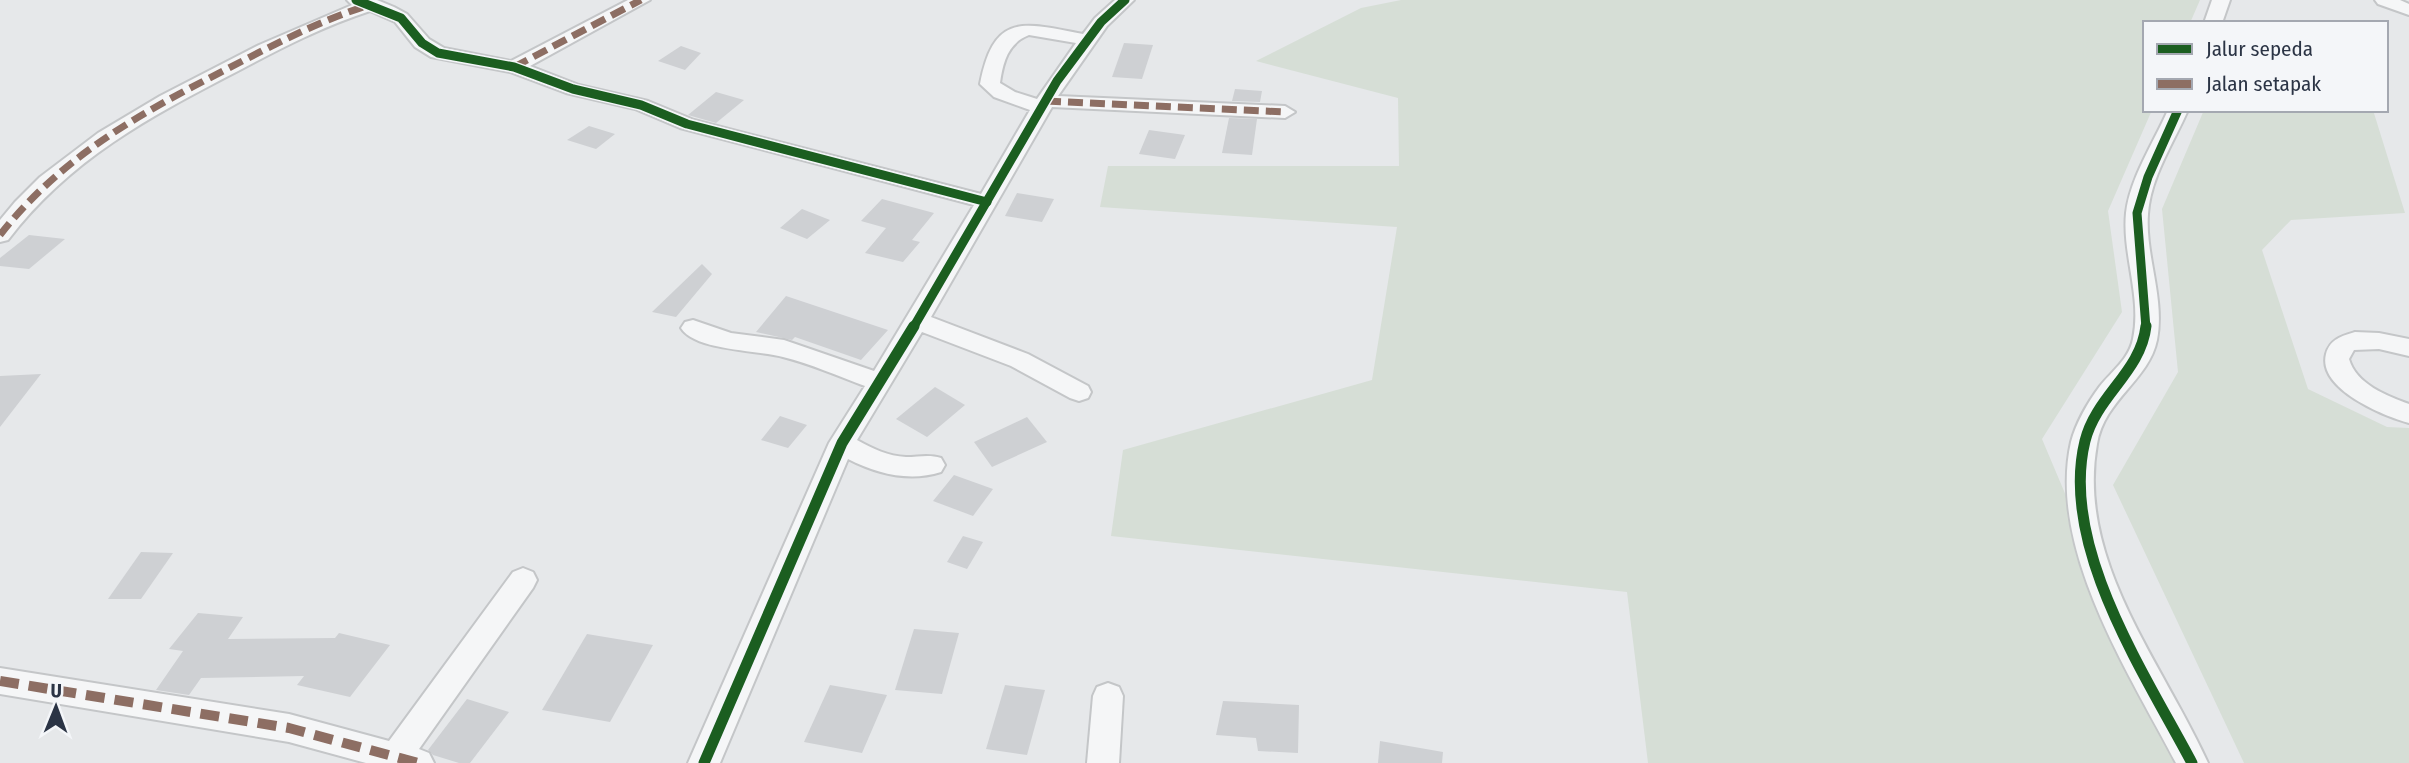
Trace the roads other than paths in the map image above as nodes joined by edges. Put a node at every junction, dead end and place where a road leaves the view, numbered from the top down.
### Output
1 (640, 0) edge
2 (1125, 0) edge
3 (2221, 0) edge
4 (2384, 0) edge
5 (364, 2) edge
6 (2409, 10) edge
7 (2214, 21) edge
8 (1087, 40) junction
9 (514, 67) junction
10 (1044, 104) junction
11 (1285, 112) dead end
12 (2177, 112) edge
13 (987, 202) junction
14 (0, 234) edge
15 (918, 321) junction
16 (694, 328) dead end
17 (2409, 348) edge
18 (880, 382) junction
19 (1079, 392) dead end
20 (2409, 414) edge
21 (842, 443) junction
22 (932, 465) dead end
23 (523, 580) dead end
24 (0, 681) edge
25 (1108, 696) dead end
26 (407, 759) edge
27 (704, 763) edge
28 (1103, 763) edge
29 (2192, 763) edge

1 - 9 street
2 - 8 street
3 - 7 street
4 - 6 street
5 - 9 street
5 - 14 street
8 - 10 street
8 - 10 street
9 - 13 street
10 - 11 street
10 - 13 street
12 - 29 street
13 - 15 street
15 - 18 street
15 - 19 street
16 - 18 street
17 - 20 street
18 - 21 street
21 - 22 street
21 - 27 street
23 - 26 street
24 - 26 street
25 - 28 street

